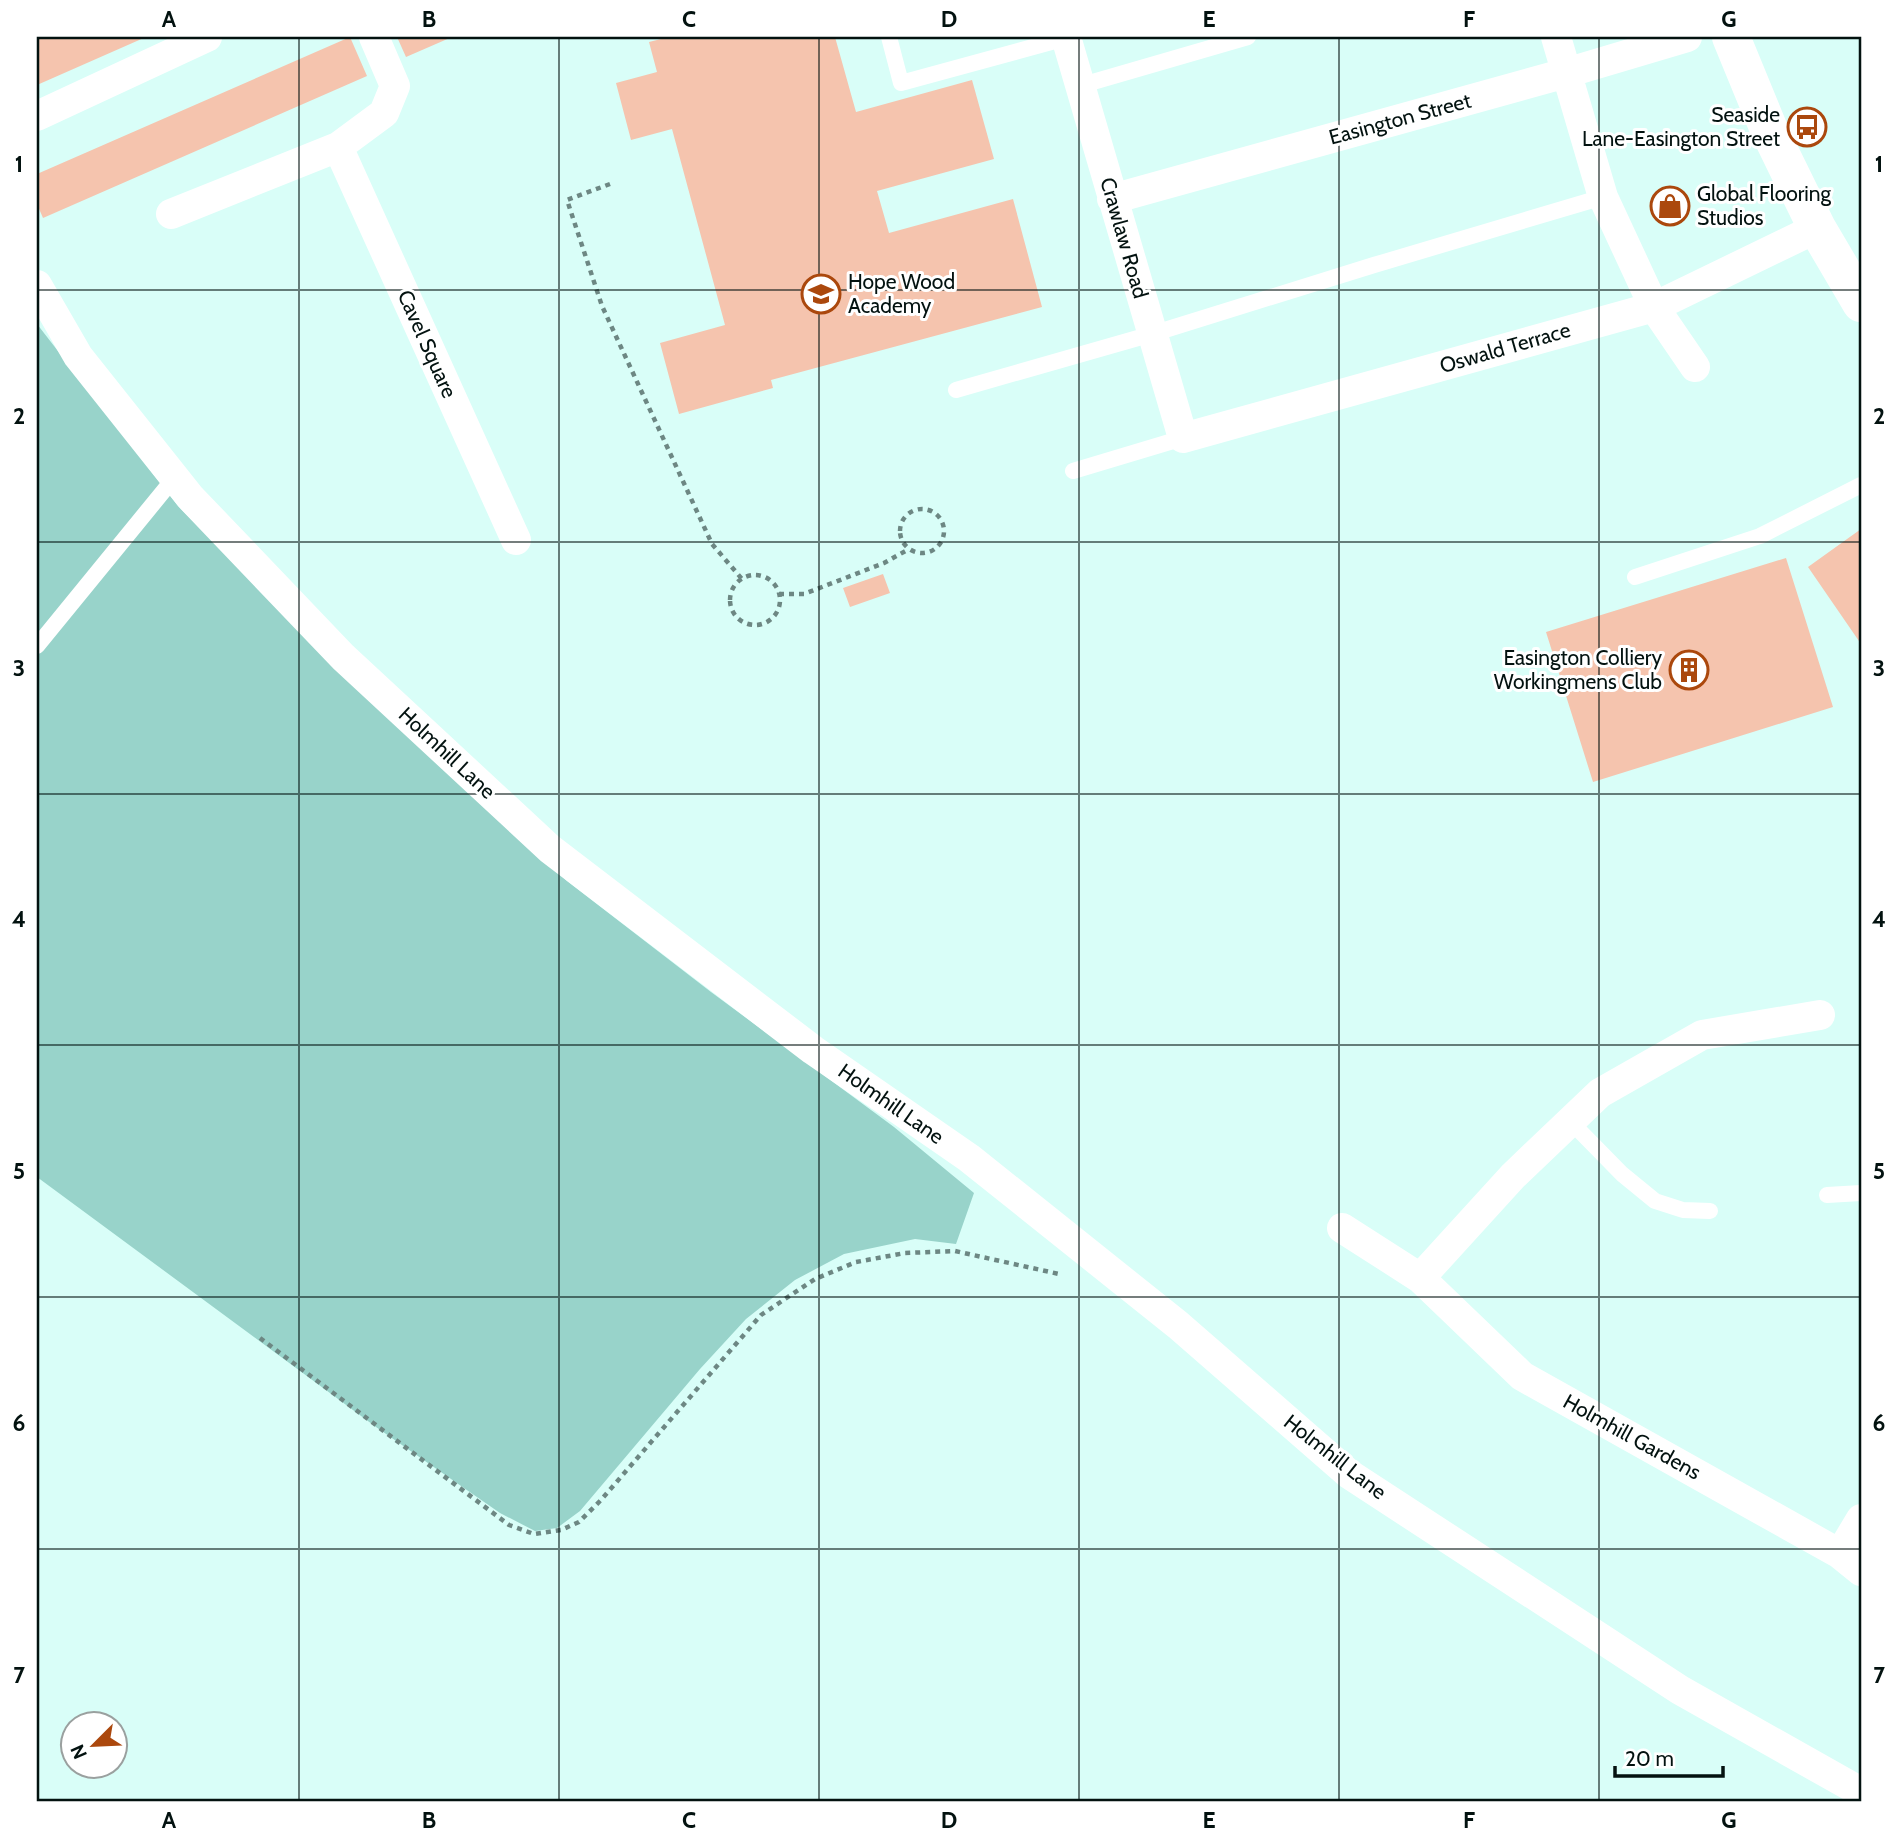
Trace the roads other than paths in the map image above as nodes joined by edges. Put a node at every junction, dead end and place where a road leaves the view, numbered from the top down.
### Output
1 (207, 37) edge
2 (374, 37) edge
3 (889, 37) edge
4 (1066, 37) edge
5 (1248, 37) edge
6 (1556, 37) edge
7 (1687, 37) edge
8 (1731, 37) edge
9 (1566, 73) junction
10 (1079, 86) junction
11 (37, 116) edge
12 (338, 147) junction
13 (1603, 197) junction
14 (1112, 199) junction
15 (171, 215) dead end
16 (1817, 228) junction
17 (37, 285) edge
18 (1861, 303) edge
19 (1654, 307) junction
20 (1152, 334) junction
21 (1695, 367) dead end
22 (956, 390) dead end
23 (1183, 438) junction
24 (1073, 471) dead end
25 (174, 477) junction
26 (1861, 485) edge
27 (516, 540) dead end
28 (1635, 577) dead end
29 (37, 646) edge
30 (1820, 1015) dead end
31 (1570, 1121) junction
32 (1861, 1193) edge
33 (1828, 1195) dead end
34 (1710, 1211) dead end
35 (1342, 1228) dead end
36 (1420, 1278) junction
37 (1861, 1519) edge
38 (1851, 1562) edge
39 (1861, 1792) edge

1 - 11 street
2 - 12 street
3 - 4 lane
4 - 10 street, Crawlaw Road
5 - 10 lane
6 - 9 street
7 - 9 street, Easington Street
8 - 16 main road
9 - 13 street
9 - 14 street, Easington Street
10 - 14 street, Crawlaw Road
12 - 15 street
12 - 27 street, Cavel Square
13 - 19 street
13 - 20 lane
14 - 20 street, Crawlaw Road
16 - 18 main road
16 - 19 street, Oswald Terrace
17 - 25 street, Holmhill Lane
19 - 21 street
19 - 23 street, Oswald Terrace
20 - 22 lane
20 - 23 street, Crawlaw Road
23 - 24 lane
25 - 29 lane
25 - 39 street, Holmhill Lane
26 - 28 lane
30 - 31 street
31 - 34 lane
31 - 36 street
32 - 33 lane
35 - 36 street, Holmhill Gardens
36 - 38 street, Holmhill Gardens
37 - 38 street

